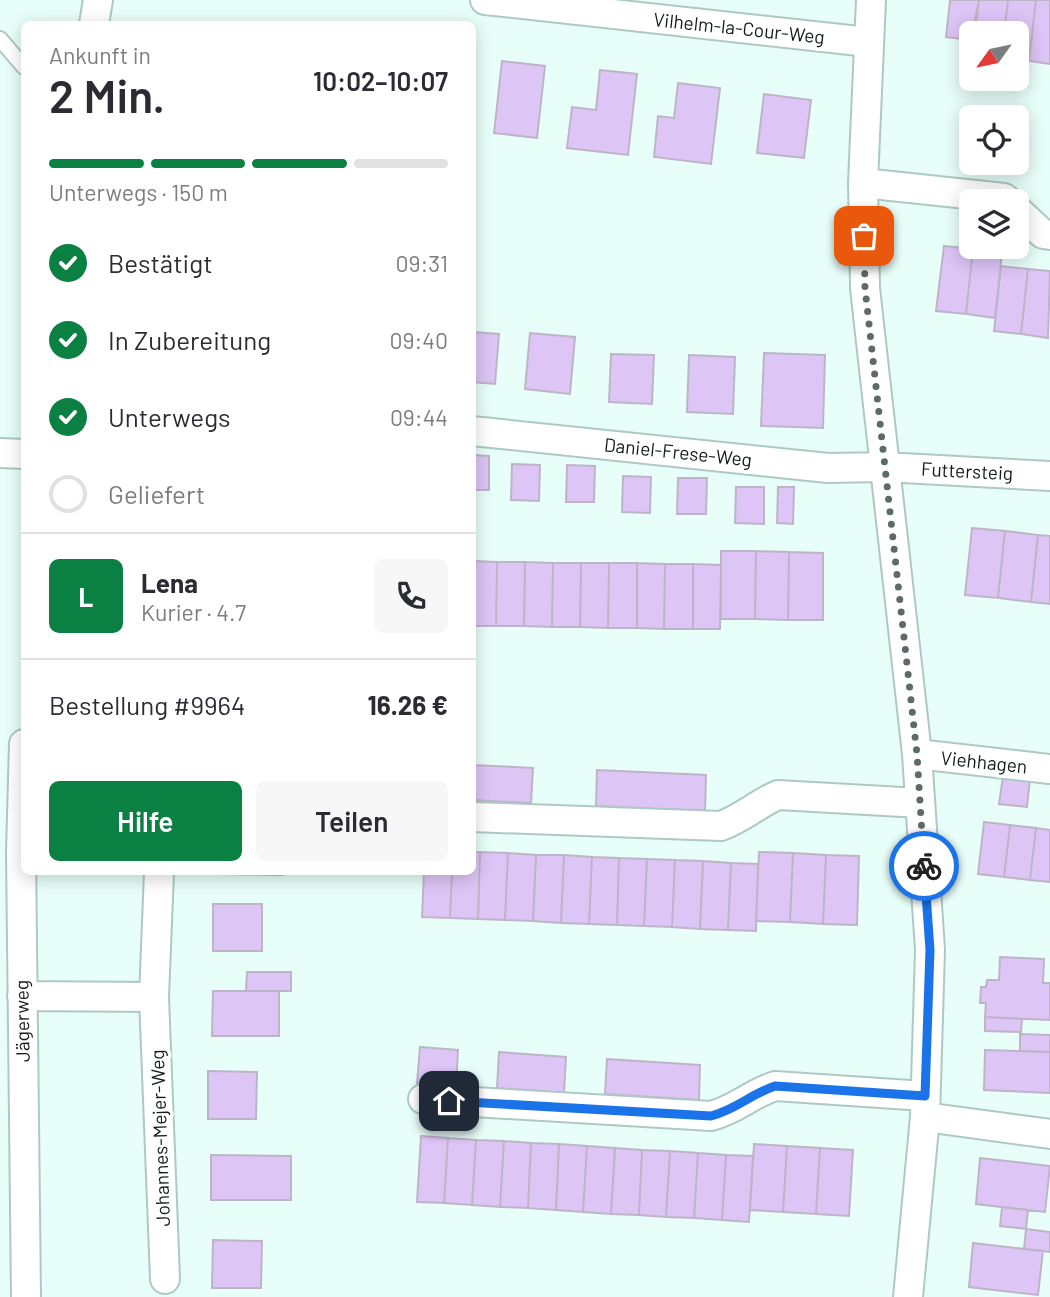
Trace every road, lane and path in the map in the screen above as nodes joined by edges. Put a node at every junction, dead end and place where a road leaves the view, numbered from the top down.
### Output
1 (97, 0) edge
2 (485, 0) edge
3 (871, 0) edge
4 (532, 3) edge
5 (94, 21) edge
6 (0, 39) edge
7 (868, 42) junction
8 (21, 64) edge
9 (863, 183) junction
10 (959, 193) edge
11 (1029, 221) edge
12 (1050, 235) edge
13 (476, 431) edge
14 (0, 453) edge
15 (21, 454) edge
16 (884, 467) junction
17 (1050, 476) edge
18 (917, 754) junction
19 (21, 767) edge
20 (1050, 769) edge
21 (920, 803) junction
22 (476, 817) edge
23 (10, 851) edge
24 (159, 875) edge
25 (22, 996) junction
26 (154, 997) junction
27 (423, 1099) dead end
28 (925, 1107) junction
29 (1050, 1134) edge
30 (165, 1279) dead end
31 (17, 1282) edge
32 (908, 1297) edge

1 - 5 street
2 - 4 street, Vilhelm-la-Cour-Weg
3 - 7 street
4 - 7 street, Vilhelm-la-Cour-Weg
6 - 8 lane
7 - 9 street
9 - 10 street
9 - 16 street
11 - 12 street
13 - 16 street, Daniel-Frese-Weg
14 - 15 street
16 - 17 street, Futtersteig
16 - 18 street
18 - 20 street, Viehhagen
18 - 21 street
19 - 23 street, Jägerweg
21 - 22 street
21 - 28 street
23 - 25 street, Jägerweg
24 - 26 street, Johannes-Mejer-Weg
25 - 26 street
25 - 31 street, Jägerweg
26 - 30 street, Johannes-Mejer-Weg
27 - 28 street
28 - 29 street
28 - 32 street

